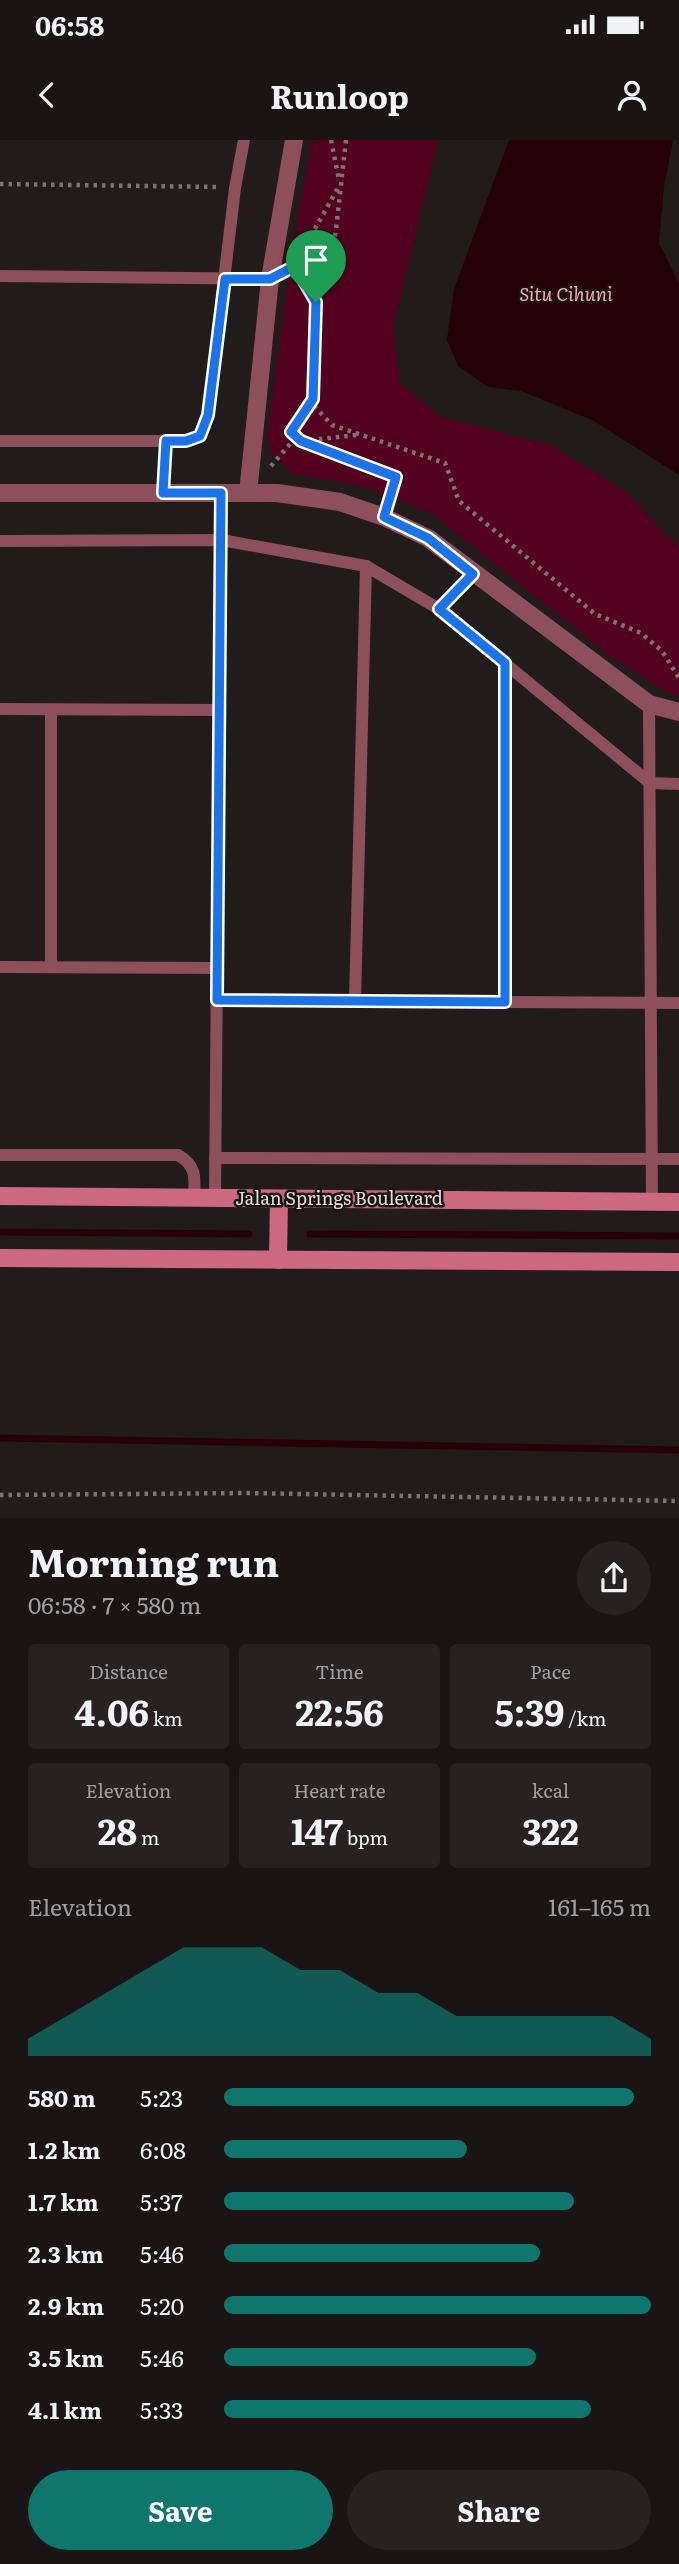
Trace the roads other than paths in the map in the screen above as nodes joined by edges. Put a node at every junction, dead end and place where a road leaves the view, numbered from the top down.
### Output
1 (244, 140) edge
2 (294, 140) edge
3 (0, 276) edge
4 (225, 279) junction
5 (270, 279) junction
6 (0, 441) edge
7 (166, 441) junction
8 (0, 493) edge
9 (163, 493) junction
10 (221, 493) junction
11 (248, 493) junction
12 (221, 540) junction
13 (0, 541) edge
14 (366, 566) junction
15 (473, 574) junction
16 (439, 609) junction
17 (505, 663) junction
18 (649, 704) junction
19 (0, 709) edge
20 (51, 710) junction
21 (219, 710) junction
22 (679, 712) edge
23 (650, 783) junction
24 (679, 784) edge
25 (0, 967) edge
26 (51, 967) junction
27 (217, 968) junction
28 (217, 1000) junction
29 (355, 1001) junction
30 (505, 1002) junction
31 (651, 1003) junction
32 (679, 1003) edge
33 (0, 1155) edge
34 (215, 1158) junction
35 (651, 1159) junction
36 (679, 1159) edge
37 (0, 1196) edge
38 (194, 1198) junction
39 (215, 1198) junction
40 (278, 1199) junction
41 (652, 1202) junction
42 (679, 1202) edge
43 (0, 1258) edge
44 (278, 1260) junction
45 (679, 1262) edge

1 - 4 lane
2 - 5 street
3 - 4 lane
4 - 5 lane
4 - 7 lane
5 - 11 street
6 - 7 lane
7 - 9 lane
8 - 9 street
9 - 10 street
10 - 11 street
10 - 12 lane
11 - 15 street
12 - 13 lane
12 - 14 lane
12 - 21 lane
14 - 16 lane
14 - 29 lane
15 - 16 lane
15 - 18 street
16 - 17 lane
17 - 23 lane
17 - 30 lane
18 - 22 street
18 - 23 lane
19 - 20 lane
20 - 21 lane
20 - 26 lane
21 - 27 lane
23 - 24 lane
23 - 31 lane
25 - 26 lane
26 - 27 lane
27 - 28 lane
28 - 29 lane
28 - 34 lane
29 - 30 lane
30 - 31 lane
31 - 32 lane
31 - 35 lane
33 - 38 lane
34 - 35 lane
34 - 39 lane
35 - 36 lane
35 - 41 lane
37 - 38 main road, Jalan Springs Boulevard
38 - 39 main road, Jalan Springs Boulevard
39 - 40 main road, Jalan Springs Boulevard
40 - 41 main road, Jalan Springs Boulevard
40 - 44 main road
41 - 42 main road, Jalan Springs Boulevard
43 - 44 main road
44 - 45 main road

